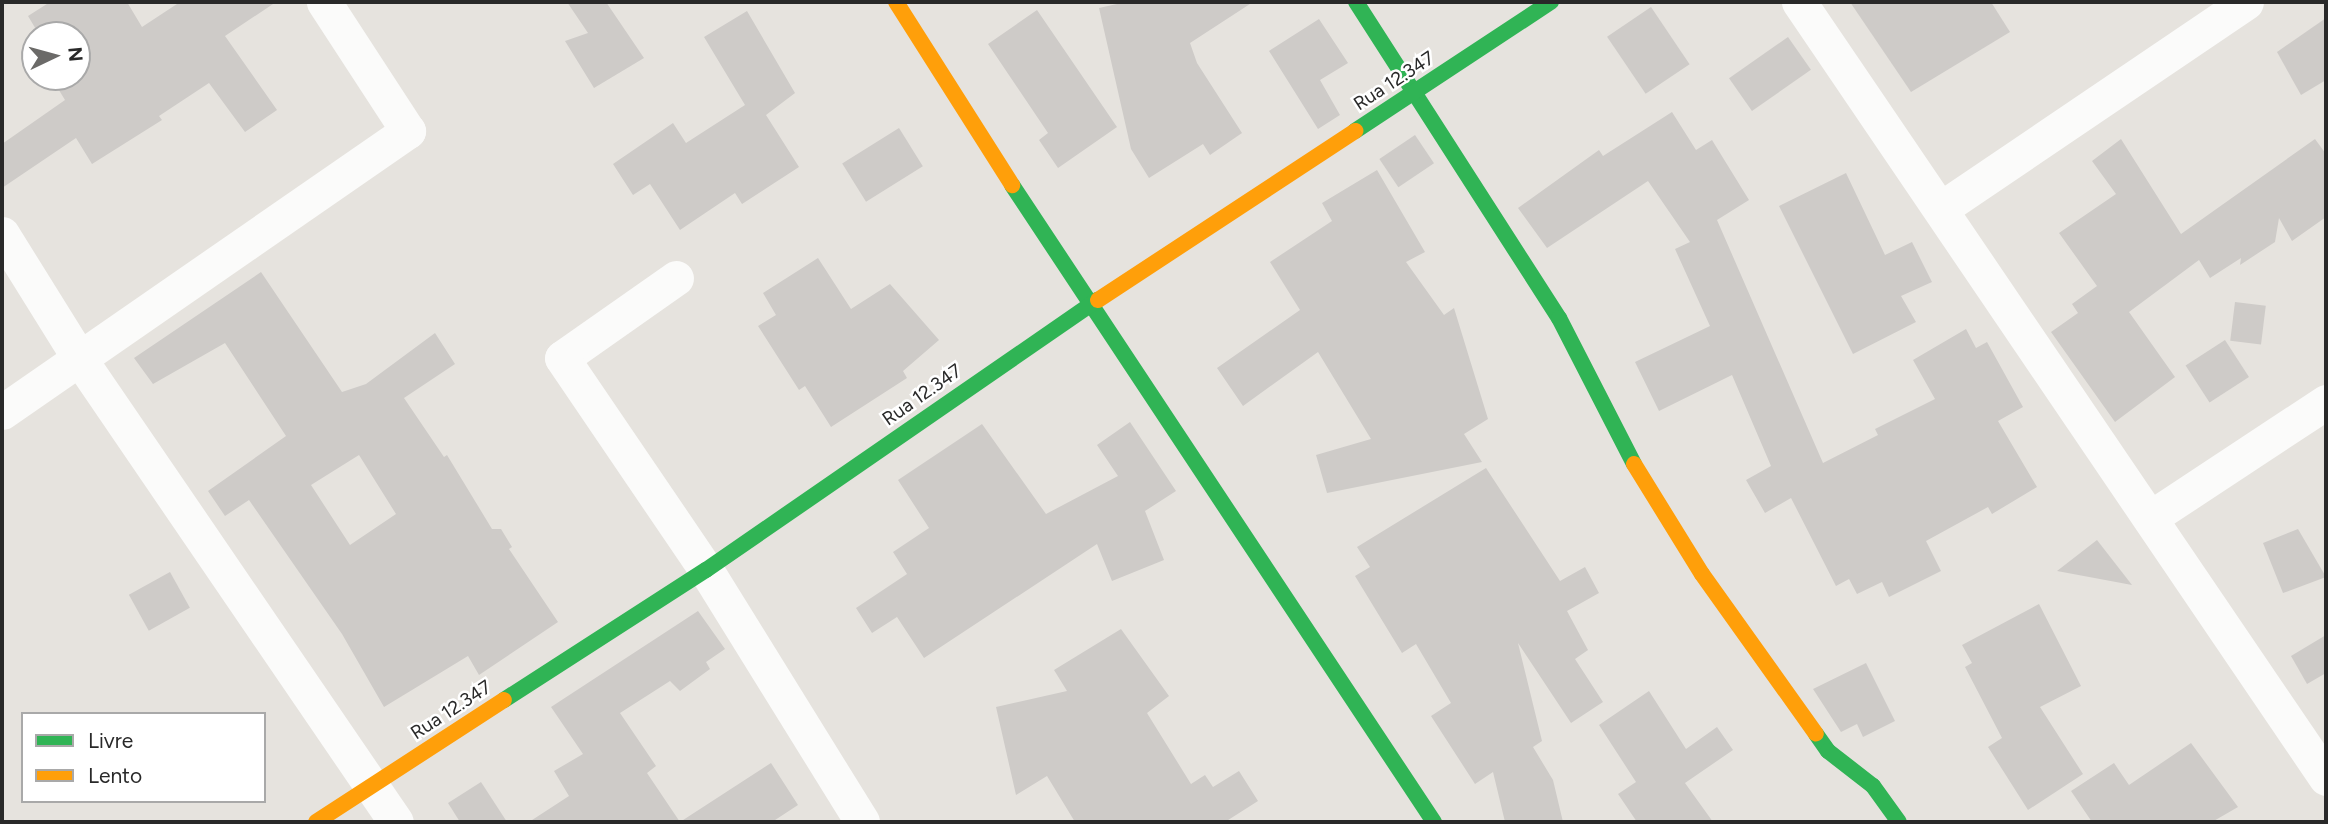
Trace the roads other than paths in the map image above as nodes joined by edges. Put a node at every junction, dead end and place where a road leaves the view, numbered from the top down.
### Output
1 (324, 2) edge
2 (895, 2) edge
3 (1356, 2) edge
4 (1551, 2) edge
5 (1799, 2) edge
6 (2246, 2) edge
7 (1416, 92) junction
8 (1942, 208) junction
9 (2, 234) edge
10 (676, 278) dead end
11 (1089, 306) junction
12 (82, 360) junction
13 (2326, 402) edge
14 (2, 412) edge
15 (2150, 518) junction
16 (706, 570) junction
17 (2326, 778) edge
18 (372, 786) junction
19 (316, 822) edge
20 (396, 822) edge
21 (862, 822) edge
22 (1434, 822) edge
23 (1899, 822) edge

1 - 12 street
2 - 11 street
3 - 7 street
4 - 7 street, Rua 12.347
5 - 8 street
6 - 8 street
7 - 11 street, Rua 12.347
7 - 23 street
8 - 15 street
9 - 12 street
10 - 16 street
11 - 16 street, Rua 12.347
11 - 22 street
12 - 14 street
12 - 18 street
13 - 15 street
15 - 17 street
16 - 18 street, Rua 12.347
16 - 21 street
18 - 19 street, Rua 12.347
18 - 20 street

